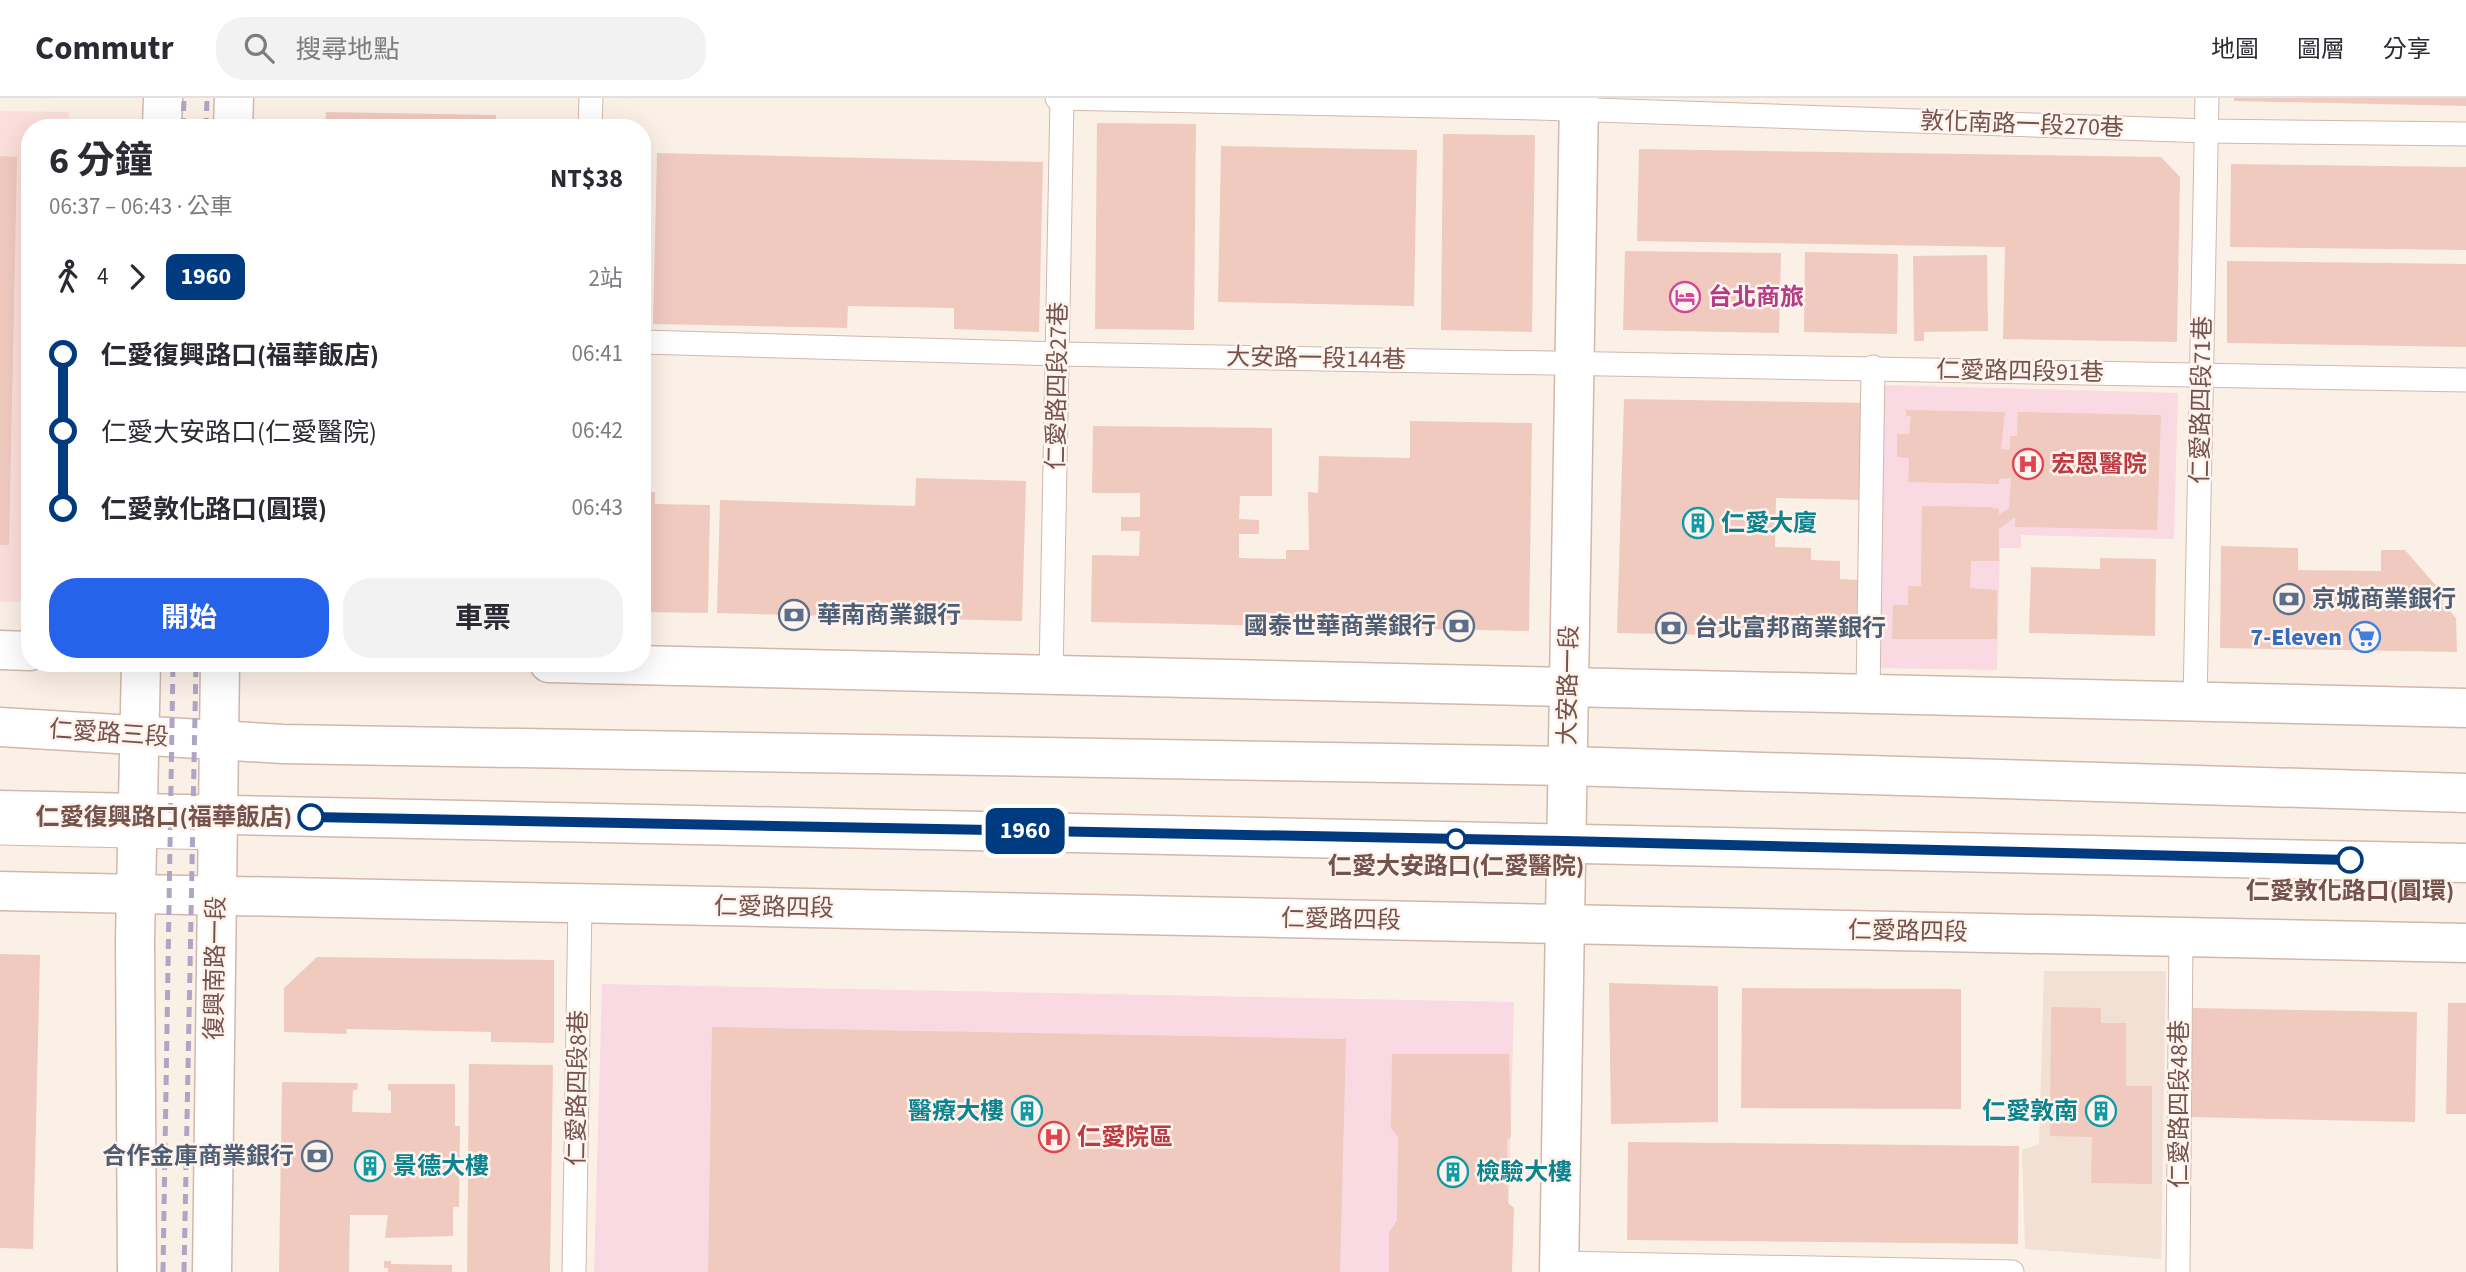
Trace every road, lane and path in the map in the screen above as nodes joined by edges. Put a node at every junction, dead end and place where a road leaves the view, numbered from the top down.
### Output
1 (163, 98) edge
2 (234, 98) edge
3 (591, 98) edge
4 (1061, 98) edge
5 (2207, 98) edge
6 (1579, 104) edge
7 (162, 119) edge
8 (233, 119) edge
9 (590, 119) edge
10 (2207, 131) junction
11 (2466, 134) edge
12 (651, 342) edge
13 (1058, 354) junction
14 (1574, 362) junction
15 (1873, 367) junction
16 (2201, 374) junction
17 (2466, 380) edge
18 (0, 650) edge
19 (21, 651) edge
20 (651, 666) edge
21 (141, 672) edge
22 (220, 672) edge
23 (1051, 675) junction
24 (1567, 687) junction
25 (1868, 694) junction
26 (2195, 702) junction
27 (2466, 708) edge
28 (0, 727) edge
29 (139, 735) junction
30 (219, 740) junction
31 (1566, 766) junction
32 (2466, 793) edge
33 (0, 810) edge
34 (138, 825) junction
35 (217, 826) junction
36 (0, 833) edge
37 (1565, 841) junction
38 (2466, 863) edge
39 (0, 891) edge
40 (136, 894) junction
41 (216, 896) junction
42 (580, 903) junction
43 (1564, 924) junction
44 (2181, 936) junction
45 (2466, 943) edge
46 (1559, 1268) edge
47 (137, 1272) edge
48 (212, 1272) edge
49 (575, 1272) edge
50 (2012, 1272) edge
51 (2178, 1272) edge

1 - 7 main road
2 - 8 main road
3 - 9 lane
4 - 6 lane, 敦化南路一段270巷
4 - 13 lane, 仁愛路四段27巷
5 - 10 lane, 仁愛路四段71巷
6 - 10 lane, 敦化南路一段270巷
6 - 14 main road, 大安路一段
10 - 11 lane, 敦化南路一段270巷
10 - 16 lane, 仁愛路四段71巷
12 - 13 lane, 大安路一段144巷
13 - 14 lane, 大安路一段144巷
13 - 23 lane, 仁愛路四段27巷
14 - 15 lane, 仁愛路四段91巷
14 - 24 main road, 大安路一段
15 - 16 lane, 仁愛路四段91巷
15 - 25 lane
16 - 17 lane, 仁愛路四段91巷
16 - 26 lane, 仁愛路四段71巷
18 - 19 main road
20 - 23 main road
21 - 29 main road
22 - 30 main road, 復興南路一段
23 - 24 main road
24 - 25 main road
24 - 31 main road, 大安路一段
25 - 26 main road
26 - 27 main road
28 - 29 main road, 仁愛路三段
29 - 30 main road, 仁愛路三段
29 - 34 main road
30 - 31 main road
30 - 35 main road, 復興南路一段
31 - 32 main road
31 - 37 main road, 大安路一段
33 - 34 main road
34 - 35 main road
34 - 36 lane
34 - 40 main road
35 - 37 main road
35 - 41 main road, 復興南路一段
37 - 38 main road
37 - 43 main road, 大安路一段
39 - 40 main road
40 - 41 main road
40 - 47 main road
41 - 42 main road, 仁愛路四段
41 - 48 main road, 復興南路一段
42 - 43 main road, 仁愛路四段
42 - 49 lane, 仁愛路四段8巷
43 - 44 main road, 仁愛路四段
43 - 46 main road, 大安路一段
44 - 45 main road, 仁愛路四段
44 - 51 lane, 仁愛路四段48巷
46 - 50 lane

